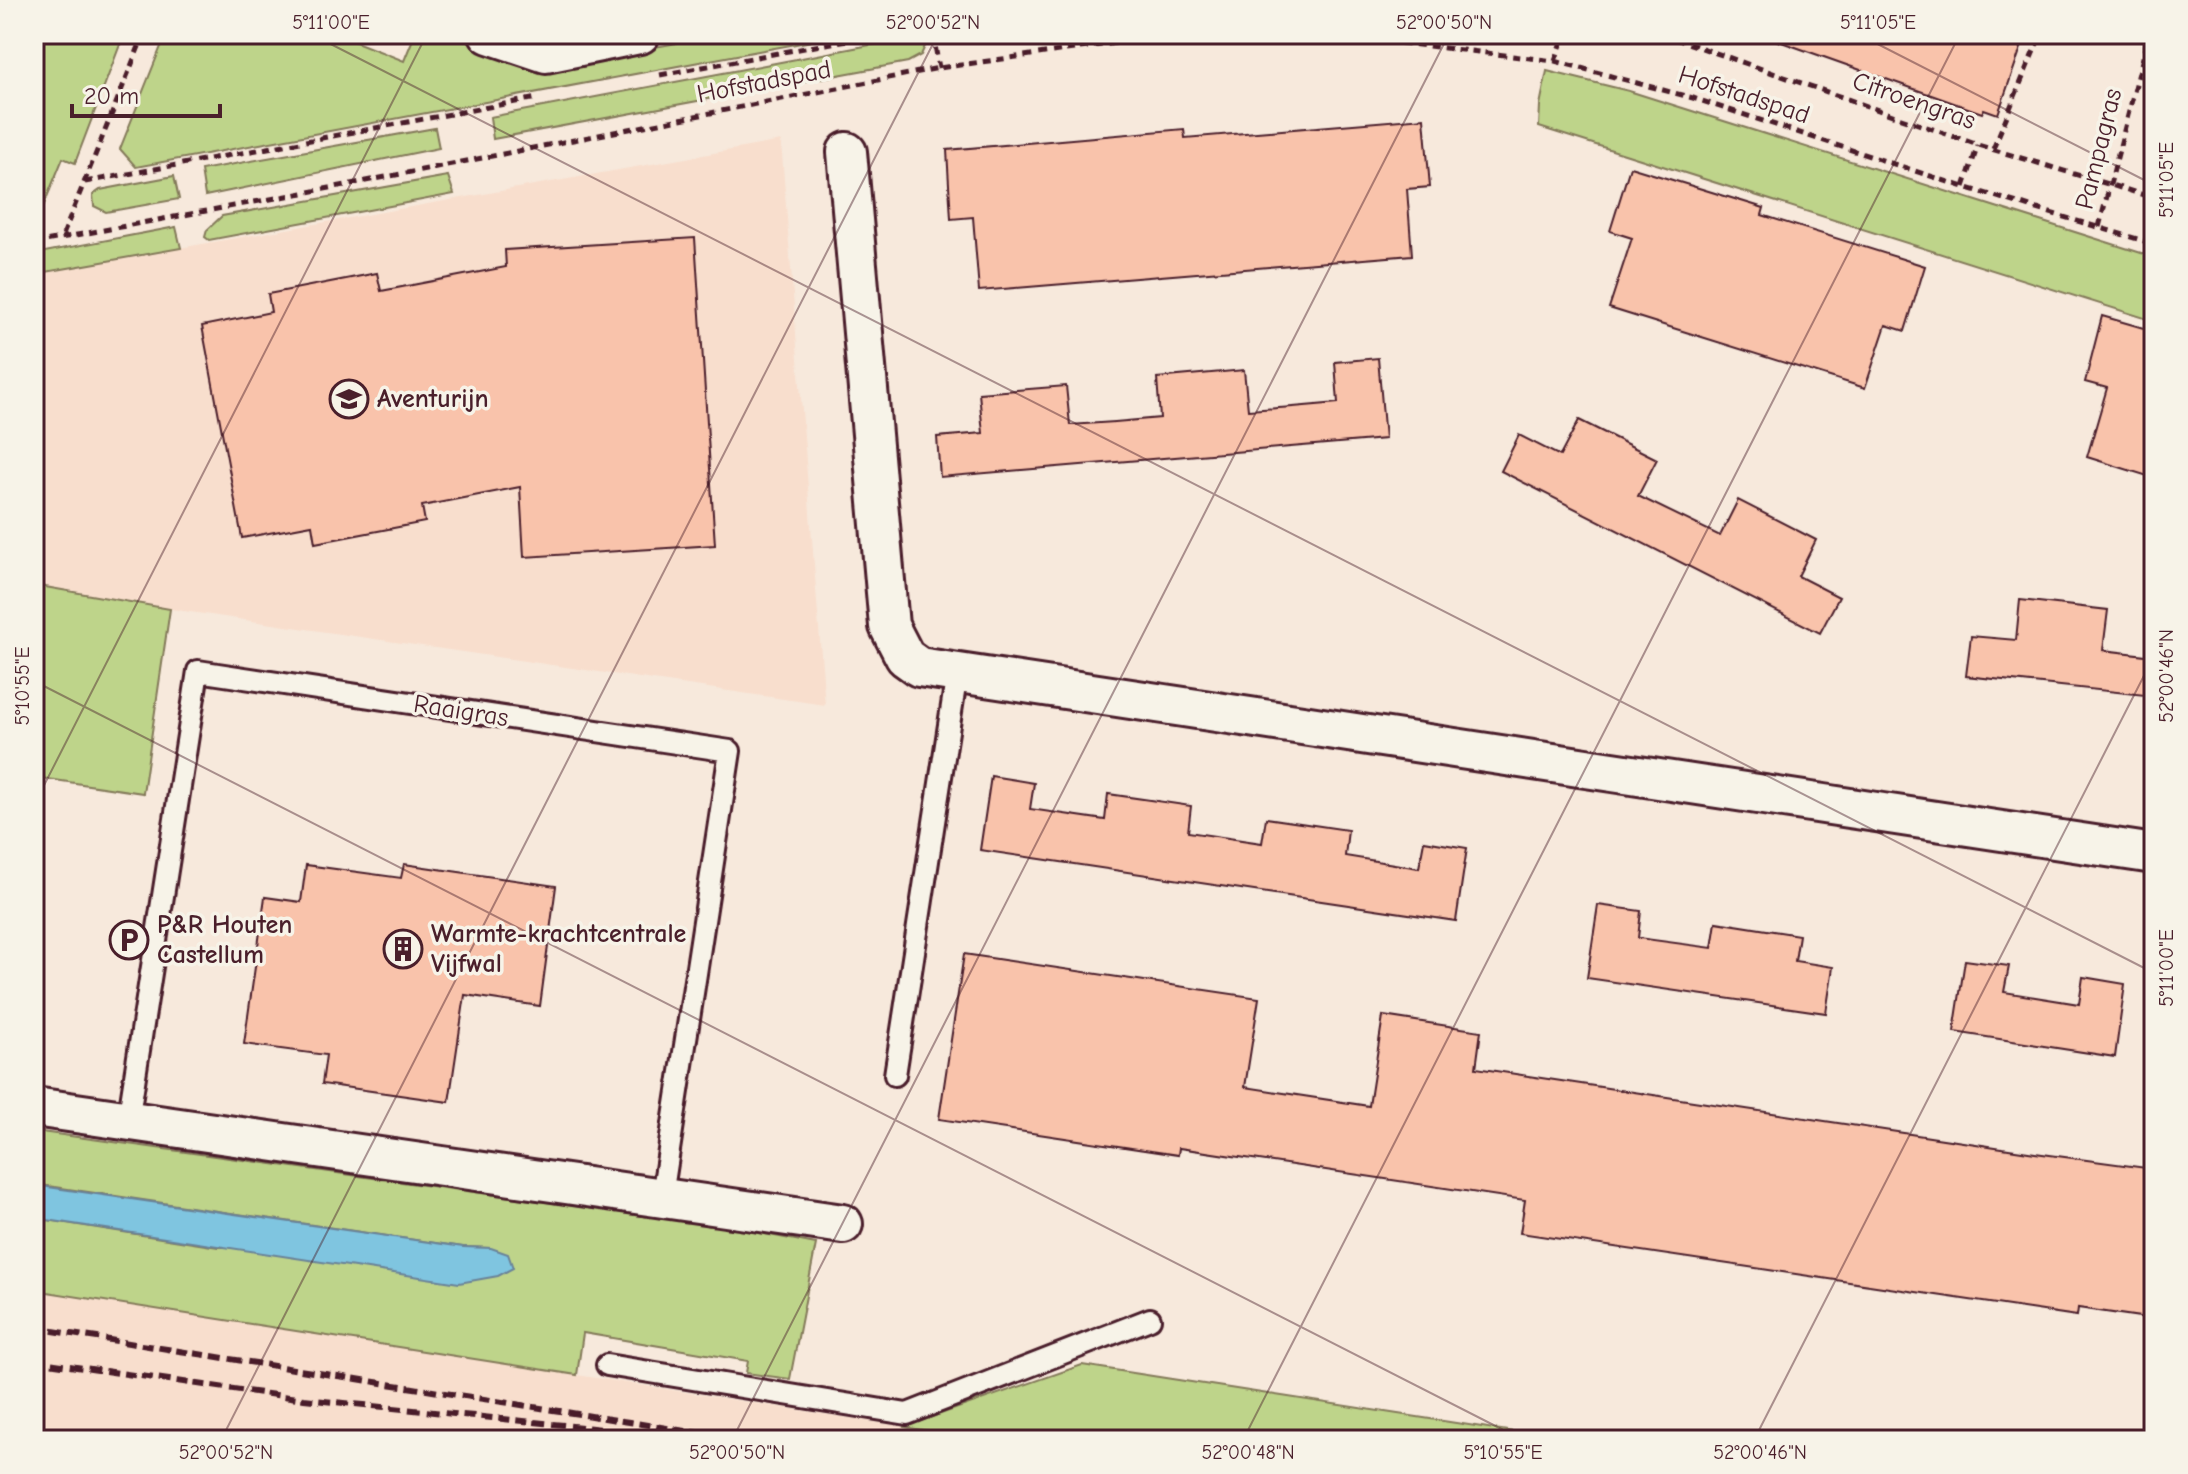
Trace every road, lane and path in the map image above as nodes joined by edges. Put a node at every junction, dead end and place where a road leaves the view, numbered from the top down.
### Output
1 (144, 34) edge
2 (489, 34) edge
3 (640, 34) edge
4 (880, 34) edge
5 (933, 34) edge
6 (1565, 34) edge
7 (1662, 34) edge
8 (2041, 34) edge
9 (2149, 34) edge
10 (1555, 61) junction
11 (939, 68) junction
12 (646, 77) dead end
13 (537, 98) dead end
14 (1978, 145) junction
15 (1993, 149) junction
16 (847, 152) dead end
17 (85, 182) junction
18 (2109, 185) junction
19 (1964, 187) junction
20 (2154, 198) edge
21 (2099, 227) junction
22 (62, 236) junction
23 (34, 243) edge
24 (2154, 244) edge
25 (957, 673) junction
26 (2154, 854) edge
27 (895, 1075) dead end
28 (34, 1107) edge
29 (128, 1121) junction
30 (662, 1196) junction
31 (843, 1224) dead end
32 (1150, 1319) dead end
33 (607, 1365) dead end

1 - 17 path
2 - 3 street
4 - 12 path
5 - 11 path
6 - 10 path
7 - 14 path, Citroengras
8 - 15 path
9 - 18 path, Pampagras
10 - 11 path, Hofstadspad
10 - 19 path, Hofstadspad
11 - 22 path, Hofstadspad
13 - 17 path
14 - 15 path, Citroengras
14 - 19 path
15 - 18 path, Citroengras
16 - 25 street
17 - 22 path
18 - 20 path, Citroengras
18 - 21 path, Pampagras
19 - 21 path, Hofstadspad
21 - 24 path, Hofstadspad
22 - 23 path, Hofstadspad
25 - 26 street
25 - 27 lane
28 - 29 street
29 - 30 street
29 - 30 lane, Raaigras
30 - 31 street
32 - 33 lane

